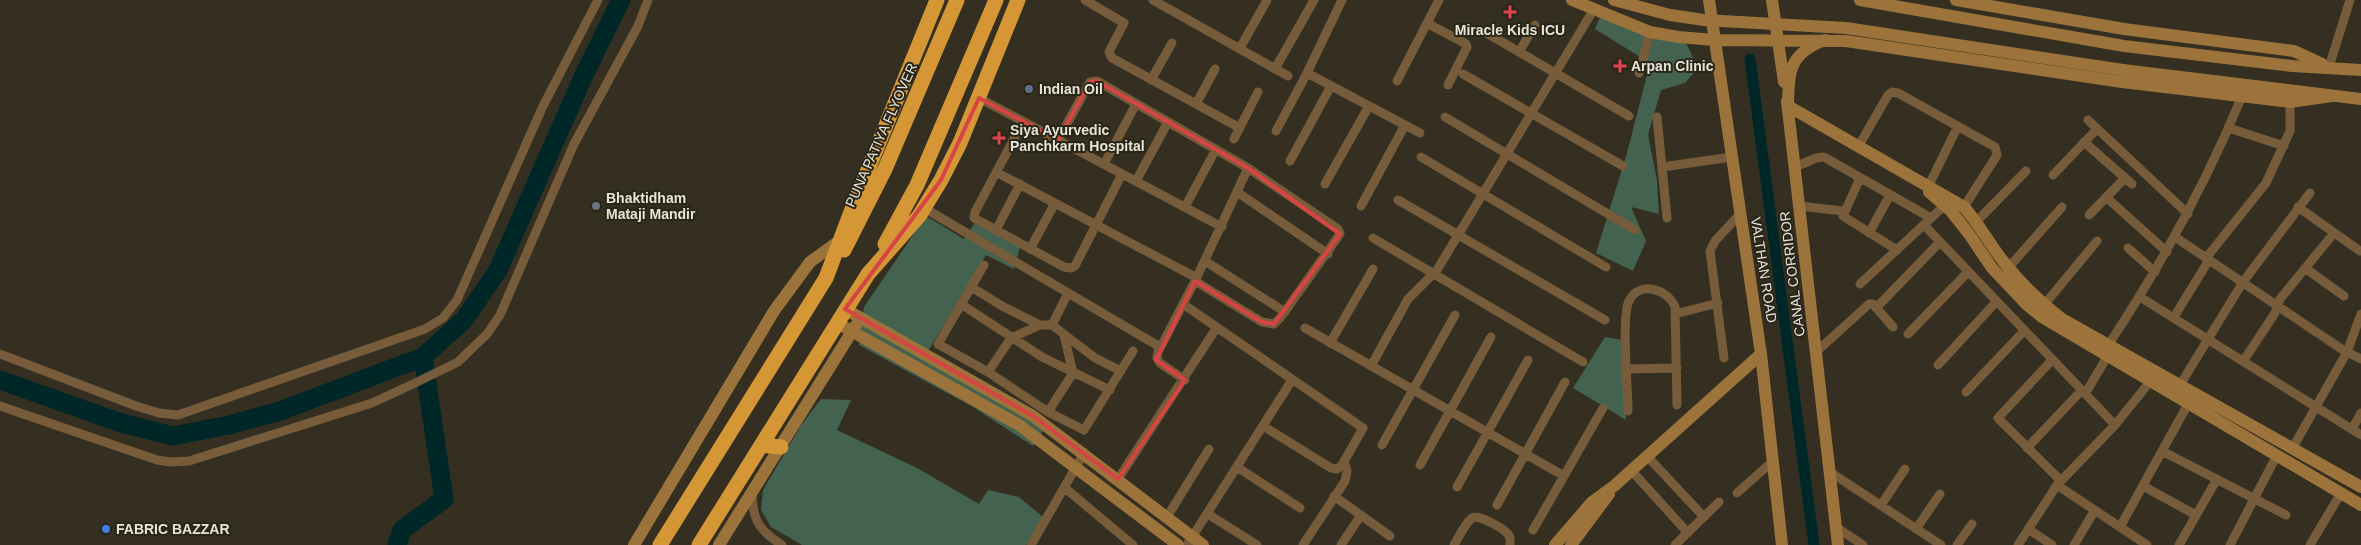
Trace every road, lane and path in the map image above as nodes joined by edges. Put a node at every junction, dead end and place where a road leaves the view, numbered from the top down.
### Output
1 (598, 0) edge
2 (648, 0) edge
3 (937, 0) edge
4 (957, 0) edge
5 (996, 0) edge
6 (1018, 0) edge
7 (1085, 0) edge
8 (1153, 0) edge
9 (1267, 0) edge
10 (1314, 0) edge
11 (1342, 0) edge
12 (1439, 0) edge
13 (1572, 0) edge
14 (1614, 0) edge
15 (1709, 0) edge
16 (1772, 0) edge
17 (1860, 0) edge
18 (1956, 0) edge
19 (2350, 0) edge
20 (1594, 9) junction
21 (1428, 23) junction
22 (1535, 25) dead end
23 (1485, 32) dead end
24 (1650, 32) junction
25 (1778, 39) junction
26 (1715, 40) junction
27 (1824, 40) junction
28 (1172, 43) dead end
29 (1240, 48) junction
30 (1519, 52) junction
31 (2329, 67) junction
32 (1215, 68) dead end
33 (1276, 69) junction
34 (2361, 70) edge
35 (1307, 73) junction
36 (1639, 73) dead end
37 (1463, 74) dead end
38 (1555, 74) junction
39 (1288, 76) dead end
40 (1151, 80) junction
41 (1397, 81) dead end
42 (1331, 86) junction
43 (1448, 86) dead end
44 (1258, 92) dead end
45 (2242, 96) junction
46 (2332, 96) junction
47 (979, 98) junction
48 (2361, 99) edge
49 (2290, 102) junction
50 (1136, 104) junction
51 (1196, 104) junction
52 (1369, 106) junction
53 (1788, 106) junction
54 (1531, 113) junction
55 (1629, 116) dead end
56 (1445, 117) dead end
57 (1657, 117) dead end
58 (2088, 120) dead end
59 (1024, 122) junction
60 (1168, 122) junction
61 (1405, 125) junction
62 (1958, 126) junction
63 (1240, 128) junction
64 (2229, 128) junction
65 (2097, 129) junction
66 (1276, 131) dead end
67 (1420, 133) dead end
68 (1234, 139) dead end
69 (1058, 140) junction
70 (2084, 142) junction
71 (2284, 146) junction
72 (1858, 147) junction
73 (1216, 150) junction
74 (1507, 154) junction
75 (1421, 157) dead end
76 (1732, 157) junction
77 (1290, 161) dead end
78 (1104, 164) junction
79 (1623, 166) dead end
80 (1662, 167) junction
81 (1795, 167) junction
82 (1248, 168) junction
83 (2026, 171) dead end
84 (996, 172) junction
85 (1122, 174) junction
86 (2053, 175) dead end
87 (1860, 178) junction
88 (1136, 181) junction
89 (1020, 184) junction
90 (1325, 184) dead end
91 (1924, 185) junction
92 (1237, 192) junction
93 (2310, 193) dead end
94 (1483, 194) junction
95 (1890, 195) junction
96 (2106, 197) junction
97 (1398, 200) dead end
98 (1055, 203) junction
99 (1361, 206) dead end
100 (1799, 206) junction
101 (1944, 206) junction
102 (1185, 207) junction
103 (1964, 207) junction
104 (2062, 207) dead end
105 (2298, 207) junction
106 (924, 208) junction
107 (1843, 211) junction
108 (1740, 214) junction
109 (2188, 214) junction
110 (2089, 215) dead end
111 (1667, 218) dead end
112 (1931, 218) junction
113 (1977, 222) junction
114 (1096, 225) junction
115 (1924, 225) junction
116 (1222, 226) junction
117 (996, 230) junction
118 (1635, 230) dead end
119 (2334, 232) junction
120 (1869, 233) junction
121 (1458, 235) junction
122 (2175, 237) junction
123 (1373, 238) dead end
124 (840, 241) junction
125 (2097, 241) dead end
126 (1940, 242) junction
127 (1030, 248) junction
128 (2128, 248) dead end
129 (1896, 250) junction
130 (2360, 251) dead end
131 (2167, 252) junction
132 (1328, 254) junction
133 (2208, 259) junction
134 (1205, 261) junction
135 (984, 265) dead end
136 (1606, 267) dead end
137 (2009, 268) junction
138 (2305, 268) junction
139 (1373, 269) dead end
140 (1968, 272) junction
141 (2155, 272) junction
142 (868, 274) junction
143 (1433, 274) junction
144 (826, 278) junction
145 (1196, 279) junction
146 (2243, 282) junction
147 (1860, 284) dead end
148 (973, 288) junction
149 (1068, 293) junction
150 (2344, 296) dead end
151 (2140, 297) junction
152 (1996, 302) junction
153 (1718, 303) junction
154 (961, 304) junction
155 (1183, 304) junction
156 (2044, 305) junction
157 (2278, 306) junction
158 (1876, 308) junction
159 (846, 310) junction
160 (1285, 312) junction
161 (1675, 314) junction
162 (2361, 314) edge
163 (1455, 315) dead end
164 (2174, 317) junction
165 (860, 318) junction
166 (1605, 320) dead end
167 (837, 323) junction
168 (1040, 325) junction
169 (1052, 325) junction
170 (1893, 327) dead end
171 (1217, 328) junction
172 (1304, 328) dead end
173 (2024, 331) junction
174 (852, 332) junction
175 (1908, 334) dead end
176 (1064, 335) junction
177 (1491, 337) dead end
178 (1011, 338) junction
179 (2210, 338) junction
180 (1330, 343) junction
181 (1160, 347) junction
182 (2110, 349) junction
183 (1133, 351) dead end
184 (1816, 352) junction
185 (2347, 352) junction
186 (0, 354) edge
187 (1762, 354) junction
188 (1724, 358) dead end
189 (2361, 359) edge
190 (1528, 360) dead end
191 (2052, 360) junction
192 (2244, 360) junction
193 (1583, 362) dead end
194 (1938, 365) dead end
195 (1371, 366) junction
196 (1677, 368) junction
197 (1627, 369) junction
198 (1121, 371) junction
199 (988, 372) junction
200 (1073, 373) junction
201 (2154, 377) junction
202 (1185, 380) junction
203 (1292, 380) junction
204 (1565, 382) dead end
205 (2180, 385) junction
206 (1110, 390) junction
207 (1413, 390) junction
208 (1966, 392) dead end
209 (2083, 392) junction
210 (2188, 404) junction
211 (1677, 405) dead end
212 (0, 406) edge
213 (2316, 406) junction
214 (1603, 408) dead end
215 (1450, 411) junction
216 (1628, 411) dead end
217 (1048, 412) junction
218 (2361, 412) edge
219 (2115, 425) junction
220 (1263, 426) junction
221 (2352, 428) junction
222 (1487, 432) junction
223 (2361, 435) edge
224 (761, 445) junction
225 (1382, 445) dead end
226 (781, 447) junction
227 (2027, 448) junction
228 (1209, 449) dead end
229 (2292, 449) junction
230 (2162, 451) junction
231 (1084, 453) junction
232 (1525, 454) junction
233 (2277, 455) junction
234 (1647, 456) junction
235 (1344, 461) junction
236 (1773, 461) junction
237 (2316, 462) junction
238 (1420, 465) dead end
239 (1076, 467) junction
240 (1237, 467) junction
241 (1905, 469) dead end
242 (1631, 470) junction
243 (1830, 472) junction
244 (2309, 474) junction
245 (1564, 476) junction
246 (1118, 479) junction
247 (2216, 479) junction
248 (2059, 483) junction
249 (1614, 486) junction
250 (2143, 486) junction
251 (1457, 487) dead end
252 (2361, 487) edge
253 (1065, 488) junction
254 (1737, 493) dead end
255 (2341, 493) junction
256 (1940, 494) dead end
257 (752, 496) junction
258 (1334, 496) junction
259 (2254, 498) junction
260 (1719, 502) dead end
261 (1497, 504) dead end
262 (1881, 505) junction
263 (2361, 505) edge
264 (1300, 508) dead end
265 (2095, 510) junction
266 (1208, 514) junction
267 (1360, 515) junction
268 (2196, 515) junction
269 (2286, 515) dead end
270 (1167, 517) junction
271 (1704, 517) junction
272 (1972, 524) dead end
273 (1836, 527) junction
274 (2120, 527) junction
275 (1916, 528) junction
276 (2028, 529) junction
277 (1533, 530) dead end
278 (1688, 533) junction
279 (1390, 536) dead end
280 (2133, 541) edge
281 (1195, 542) edge
282 (634, 545) edge
283 (660, 545) edge
284 (699, 545) edge
285 (720, 545) edge
286 (782, 545) edge
287 (1031, 545) edge
288 (1133, 545) edge
289 (1178, 545) edge
290 (1257, 545) edge
291 (1303, 545) edge
292 (1341, 545) edge
293 (1454, 545) edge
294 (1510, 545) edge
295 (1555, 545) edge
296 (1571, 545) edge
297 (1675, 545) edge
298 (1782, 545) edge
299 (1838, 545) edge
300 (1863, 545) edge
301 (1941, 545) edge
302 (1957, 545) edge
303 (2018, 545) edge
304 (2052, 545) edge
305 (2074, 545) edge
306 (2147, 545) edge
307 (2178, 545) edge
308 (2230, 545) edge
309 (2310, 545) edge

1 - 186 street
2 - 212 street
3 - 124 highway
4 - 144 highway, PUNA PATIYA FLYOVER
5 - 142 highway
6 - 47 highway
7 - 40 street
8 - 29 street
9 - 29 street
10 - 33 street
11 - 35 street
12 - 21 street
13 - 20 main road
14 - 46 main road, bridge
15 - 26 main road, VALTHAN ROAD
16 - 25 main road, CANAL CORRIDOR
17 - 31 main road
18 - 31 main road
19 - 31 street
20 - 24 main road
20 - 38 street
21 - 41 street
21 - 43 street
22 - 30 street
23 - 30 street
24 - 26 main road
24 - 36 street
25 - 26 main road
25 - 27 main road
25 - 53 main road, CANAL CORRIDOR
26 - 76 main road, VALTHAN ROAD
27 - 45 main road
27 - 53 main road
28 - 40 street
29 - 33 street
30 - 38 street
31 - 34 main road
32 - 51 street
33 - 39 street
35 - 42 street
35 - 66 street
37 - 54 street
38 - 54 street
38 - 55 street
40 - 51 street
42 - 52 street
42 - 77 street
44 - 63 street
45 - 49 main road
45 - 64 street
46 - 48 main road
46 - 49 main road
47 - 59 street
47 - 106 highway
49 - 71 street
50 - 60 street
50 - 69 street
50 - 78 street
51 - 63 street
52 - 61 street
52 - 90 street
53 - 72 main road
53 - 81 main road, CANAL CORRIDOR
54 - 74 street
54 - 79 street
56 - 74 street
57 - 80 street
58 - 65 street
59 - 69 street
59 - 84 street
60 - 73 street
60 - 88 street
61 - 67 street
61 - 99 street
62 - 72 street
62 - 91 street
62 - 103 street
63 - 68 street
64 - 71 street
64 - 109 street
65 - 70 street
65 - 109 street
69 - 78 street
70 - 86 street
70 - 96 street
71 - 133 street
72 - 91 main road
73 - 82 street
73 - 102 street
74 - 94 street
74 - 118 street
75 - 94 street
76 - 80 street
76 - 108 main road, VALTHAN ROAD
78 - 85 street
80 - 111 street
81 - 87 street
81 - 100 main road, CANAL CORRIDOR
82 - 92 street
82 - 132 street
83 - 113 street
84 - 89 street
84 - 117 street
85 - 88 street
85 - 114 street
87 - 95 street
87 - 107 street
88 - 102 street
89 - 98 street
89 - 117 street
91 - 101 main road
91 - 103 main road
92 - 116 street
92 - 132 street
93 - 105 street
94 - 121 street
94 - 136 street
95 - 112 street
95 - 120 street
96 - 110 street
96 - 131 street
97 - 121 street
98 - 114 street
98 - 127 street
100 - 107 street
100 - 184 main road, CANAL CORRIDOR
101 - 112 street
101 - 182 main road
102 - 116 street
103 - 113 main road
104 - 137 street
105 - 119 street
105 - 146 street
106 - 142 highway
106 - 149 street
107 - 120 street
108 - 153 street
108 - 187 main road, VALTHAN ROAD
109 - 122 street
112 - 115 street
113 - 137 main road
114 - 127 street
114 - 145 street
115 - 126 street
115 - 129 street
116 - 134 street
117 - 127 street
119 - 130 street
119 - 138 street
120 - 129 street
121 - 143 street
121 - 166 street
122 - 131 street
122 - 133 street
123 - 143 street
124 - 144 highway
124 - 282 main road
125 - 156 street
126 - 140 street
126 - 158 street
128 - 141 street
129 - 147 street
131 - 141 street
132 - 160 street
133 - 146 street
133 - 164 street
134 - 145 street
134 - 160 street
135 - 148 street
137 - 156 main road
138 - 150 street
138 - 157 street
139 - 180 street
140 - 152 street
140 - 175 street
141 - 151 street
142 - 159 highway
143 - 193 street
143 - 195 street
144 - 283 highway
145 - 155 street
145 - 160 street
146 - 157 street
146 - 179 street
148 - 154 street
148 - 168 street
149 - 169 street
149 - 181 street
151 - 164 street
151 - 182 street
152 - 173 street
152 - 194 street
153 - 161 street
153 - 188 street
154 - 178 street
154 - 199 street
155 - 171 street
155 - 181 street
156 - 182 main road
157 - 185 street
157 - 192 street
158 - 170 street
158 - 184 street
159 - 165 main road
159 - 167 highway
161 - 196 street
161 - 197 street
162 - 185 street
163 - 207 street
164 - 179 street
165 - 174 main road
165 - 231 main road
167 - 174 main road
167 - 224 highway
168 - 169 street
168 - 178 street
169 - 176 street
171 - 202 street
171 - 203 street
172 - 180 street
173 - 191 street
173 - 208 street
174 - 226 main road
174 - 239 main road
176 - 198 street
176 - 200 street
177 - 215 street
178 - 199 street
178 - 200 street
179 - 192 street
179 - 205 street
180 - 195 street
181 - 202 street
182 - 201 main road
182 - 209 street
183 - 198 street
184 - 243 main road, CANAL CORRIDOR
185 - 189 street
185 - 213 street
187 - 234 main road
187 - 236 main road, VALTHAN ROAD
190 - 222 street
191 - 209 street
191 - 227 street
192 - 213 street
195 - 207 street
196 - 197 street
196 - 211 street
197 - 216 street
198 - 206 street
199 - 217 street
200 - 206 street
200 - 217 street
201 - 205 main road
201 - 210 main road
201 - 219 street
202 - 246 street
203 - 220 street
203 - 235 street
204 - 232 street
205 - 229 main road
206 - 217 street
207 - 215 street
207 - 225 street
209 - 219 street
209 - 227 street
210 - 230 street
210 - 233 main road
213 - 221 street
213 - 229 street
214 - 245 street
215 - 222 street
215 - 238 street
218 - 221 street
219 - 248 street
220 - 235 street
220 - 240 street
221 - 223 street
222 - 232 street
222 - 251 street
224 - 226 highway
224 - 284 highway
226 - 257 main road
227 - 248 street
228 - 270 street
229 - 237 main road
230 - 247 street
230 - 250 street
231 - 239 street
231 - 246 main road
232 - 245 street
232 - 261 street
233 - 244 main road
233 - 259 street
234 - 242 main road
234 - 271 street
235 - 258 street
236 - 254 street
236 - 298 main road, VALTHAN ROAD
237 - 244 main road
237 - 252 main road
239 - 253 street
239 - 289 main road
240 - 264 street
240 - 266 street
241 - 262 street
242 - 249 main road
242 - 278 street
243 - 262 street
243 - 273 main road, CANAL CORRIDOR
244 - 255 main road
245 - 277 street
246 - 270 main road
247 - 259 street
247 - 268 street
248 - 265 street
248 - 276 street
249 - 295 main road
249 - 296 main road
250 - 268 street
250 - 274 street
253 - 287 street
253 - 288 street
255 - 263 main road
255 - 309 street
256 - 275 street
257 - 285 main road
257 - 286 street
258 - 267 street
258 - 291 street
259 - 269 street
259 - 308 street
260 - 271 street
262 - 275 street
265 - 274 street
265 - 305 street
266 - 281 street
266 - 290 street
267 - 279 street
267 - 292 street
268 - 307 street
270 - 281 main road
271 - 278 street
272 - 302 street
273 - 299 main road, CANAL CORRIDOR
273 - 300 street
274 - 280 street
275 - 301 street
276 - 303 street
276 - 304 street
278 - 297 street
280 - 306 street
293 - 294 street

